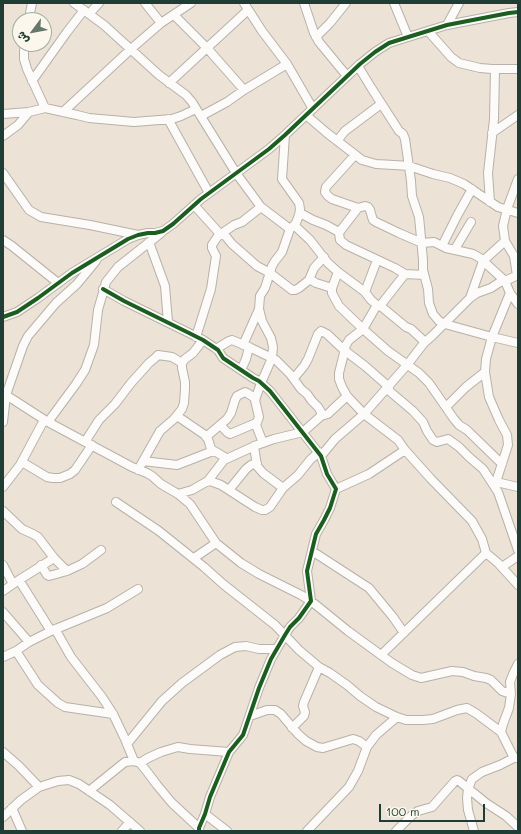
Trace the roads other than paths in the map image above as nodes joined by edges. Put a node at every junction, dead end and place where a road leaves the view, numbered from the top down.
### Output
1 (74, 3) edge
2 (99, 3) edge
3 (145, 3) edge
4 (191, 3) edge
5 (304, 3) edge
6 (346, 3) edge
7 (394, 3) edge
8 (459, 3) edge
9 (246, 6) edge
10 (86, 12) junction
11 (518, 12) edge
12 (174, 15) junction
13 (161, 24) junction
14 (447, 25) junction
15 (428, 31) junction
16 (316, 37) junction
17 (408, 38) junction
18 (207, 48) junction
19 (130, 49) junction
20 (24, 52) edge
21 (287, 64) junction
22 (358, 66) junction
23 (495, 69) junction
24 (518, 69) edge
25 (347, 76) junction
26 (32, 82) junction
27 (169, 83) junction
28 (244, 90) junction
29 (381, 104) junction
30 (45, 108) junction
31 (313, 108) junction
32 (29, 112) junction
33 (63, 112) junction
34 (198, 113) junction
35 (3, 114) edge
36 (306, 115) junction
37 (518, 115) edge
38 (168, 119) junction
39 (492, 133) junction
40 (285, 135) junction
41 (3, 136) edge
42 (338, 141) junction
43 (355, 155) junction
44 (409, 166) junction
45 (3, 172) edge
46 (236, 173) junction
47 (518, 179) edge
48 (472, 190) junction
49 (209, 193) junction
50 (490, 202) junction
51 (194, 205) junction
52 (261, 207) junction
53 (358, 208) junction
54 (507, 209) junction
55 (300, 212) junction
56 (518, 213) edge
57 (471, 222) dead end
58 (292, 227) junction
59 (163, 231) junction
60 (340, 232) junction
61 (222, 234) junction
62 (138, 235) junction
63 (3, 240) edge
64 (505, 241) junction
65 (149, 242) junction
66 (422, 243) junction
67 (442, 246) junction
68 (455, 249) junction
69 (100, 256) junction
70 (324, 258) junction
71 (377, 260) junction
72 (483, 261) junction
73 (338, 272) junction
74 (270, 273) junction
75 (404, 274) junction
76 (424, 275) junction
77 (517, 276) edge
78 (309, 280) junction
79 (505, 281) junction
80 (58, 283) junction
81 (332, 288) junction
82 (104, 289) junction
83 (365, 292) junction
84 (510, 293) junction
85 (470, 298) junction
86 (518, 304) edge
87 (378, 306) junction
88 (259, 309) junction
89 (3, 318) edge
90 (168, 322) junction
91 (445, 324) junction
92 (363, 329) junction
93 (492, 337) junction
94 (199, 339) junction
95 (425, 342) junction
96 (518, 343) edge
97 (246, 346) junction
98 (216, 349) junction
99 (344, 350) junction
100 (272, 358) junction
101 (182, 363) junction
102 (407, 365) junction
103 (241, 370) junction
104 (485, 372) junction
105 (294, 378) junction
106 (261, 383) junction
107 (388, 388) junction
108 (4, 394) edge
109 (347, 396) junction
110 (255, 398) junction
111 (446, 407) junction
112 (364, 414) junction
113 (176, 416) junction
114 (321, 416) junction
115 (46, 421) junction
116 (3, 422) edge
117 (256, 423) junction
118 (220, 425) junction
119 (303, 432) junction
120 (206, 437) junction
121 (88, 443) junction
122 (263, 443) junction
123 (254, 446) junction
124 (405, 450) junction
125 (213, 451) junction
126 (320, 454) junction
127 (226, 458) junction
128 (143, 461) junction
129 (22, 462) junction
130 (256, 463) junction
131 (502, 464) junction
132 (138, 470) junction
133 (494, 481) junction
134 (207, 482) junction
135 (3, 487) edge
136 (518, 487) edge
137 (283, 488) junction
138 (336, 489) junction
139 (229, 490) junction
140 (178, 494) junction
141 (116, 502) dead end
142 (3, 511) edge
143 (216, 542) junction
144 (101, 550) dead end
145 (518, 550) edge
146 (312, 551) junction
147 (486, 553) junction
148 (518, 556) edge
149 (54, 558) junction
150 (194, 558) junction
151 (3, 565) edge
152 (41, 565) junction
153 (502, 567) junction
154 (67, 571) junction
155 (16, 582) junction
156 (518, 585) edge
157 (138, 590) dead end
158 (3, 591) edge
159 (311, 601) junction
160 (3, 612) edge
161 (53, 630) junction
162 (404, 633) junction
163 (285, 635) junction
164 (29, 642) junction
165 (276, 649) junction
166 (16, 651) junction
167 (381, 655) junction
168 (3, 657) edge
169 (518, 664) edge
170 (319, 667) junction
171 (511, 694) junction
172 (113, 714) junction
173 (250, 716) junction
174 (397, 717) junction
175 (292, 728) junction
176 (501, 732) junction
177 (126, 744) junction
178 (367, 747) junction
179 (3, 752) edge
180 (229, 752) junction
181 (516, 758) edge
182 (137, 762) junction
183 (39, 787) junction
184 (468, 789) junction
185 (89, 791) junction
186 (12, 808) junction
187 (205, 814) junction
188 (3, 817) edge
189 (130, 822) junction
190 (518, 827) edge
191 (199, 830) edge
192 (22, 831) edge
193 (122, 831) edge
194 (140, 831) edge
195 (227, 831) edge
196 (307, 831) edge
197 (396, 831) edge
198 (474, 831) edge

1 - 10 street
2 - 10 street
3 - 13 street
4 - 12 street
5 - 16 street
6 - 16 street
7 - 17 street
8 - 14 street
9 - 18 street
9 - 21 street
10 - 19 street
10 - 26 street
11 - 14 street
12 - 13 street
12 - 18 street
13 - 19 street
14 - 15 street
15 - 17 street
15 - 23 street
16 - 25 street
17 - 22 street
18 - 27 street
18 - 28 street
19 - 27 street
19 - 33 street
20 - 26 street
21 - 28 street
21 - 31 street
22 - 25 street
22 - 29 street
23 - 24 street
23 - 39 street
25 - 31 street
26 - 30 street
27 - 34 street
28 - 34 street
29 - 42 street
29 - 44 street
30 - 32 street
30 - 33 street
31 - 36 street
32 - 35 street
32 - 41 street
33 - 38 street
34 - 38 street
34 - 46 street
36 - 40 street
36 - 42 street
37 - 39 street
38 - 49 street
39 - 50 street
40 - 46 street
40 - 55 street
42 - 43 street
43 - 44 street
43 - 53 street
44 - 48 street
44 - 66 street
45 - 62 street
46 - 49 street
46 - 52 street
47 - 54 street
48 - 50 street
48 - 67 street
49 - 51 street
50 - 54 street
51 - 59 street
51 - 61 street
52 - 58 street
52 - 61 street
53 - 60 street
53 - 66 street
54 - 56 street
54 - 64 street
55 - 58 street
55 - 60 street
57 - 68 street
58 - 70 street
58 - 74 street
59 - 62 street
59 - 65 street
60 - 71 street
61 - 74 street
61 - 94 street
62 - 69 street
63 - 80 street
64 - 72 street
64 - 77 street
65 - 82 street
65 - 90 street
66 - 67 street
66 - 76 street
67 - 68 street
68 - 72 street
69 - 80 street
69 - 108 street
70 - 73 street
70 - 78 street
71 - 75 street
71 - 83 street
72 - 79 street
72 - 85 street
73 - 81 street
73 - 83 street
74 - 78 street
74 - 88 street
75 - 76 street
75 - 87 street
76 - 91 street
77 - 79 street
78 - 81 street
79 - 84 street
79 - 85 street
80 - 89 street
81 - 92 street
82 - 90 street
82 - 115 street
83 - 87 street
84 - 86 street
84 - 93 street
85 - 91 street
87 - 92 street
87 - 95 street
88 - 97 street
88 - 100 street
90 - 94 street
91 - 93 street
91 - 95 street
92 - 99 street
92 - 102 street
93 - 96 street
93 - 104 street
94 - 98 street
94 - 101 street
95 - 102 street
97 - 98 street
97 - 100 street
97 - 103 street
98 - 103 street
99 - 105 street
99 - 107 street
99 - 109 street
100 - 105 street
100 - 106 street
101 - 113 street
101 - 121 street
102 - 107 street
102 - 111 street
103 - 106 street
104 - 111 street
104 - 131 street
105 - 114 street
106 - 110 street
106 - 119 street
107 - 112 street
107 - 133 street
108 - 115 street
108 - 116 street
109 - 112 street
109 - 114 street
110 - 117 street
110 - 118 street
111 - 131 street
112 - 124 street
112 - 126 street
113 - 120 street
113 - 128 street
114 - 119 street
115 - 121 street
115 - 129 street
117 - 118 street
117 - 122 street
118 - 120 street
119 - 122 street
119 - 126 street
120 - 125 street
121 - 129 street
121 - 132 street
122 - 123 street
123 - 127 street
123 - 130 street
124 - 138 street
124 - 147 street
125 - 127 street
125 - 128 street
126 - 137 street
126 - 138 street
127 - 134 street
128 - 132 street
129 - 135 street
130 - 137 street
130 - 139 street
131 - 133 street
132 - 140 street
133 - 136 street
133 - 145 street
134 - 139 street
134 - 140 street
137 - 139 street
138 - 146 street
140 - 143 street
141 - 150 street
142 - 149 street
143 - 150 street
143 - 159 street
144 - 154 street
146 - 159 street
146 - 162 street
147 - 153 street
147 - 162 street
148 - 153 street
149 - 152 street
149 - 154 street
150 - 163 street
151 - 155 street
152 - 154 street
152 - 155 street
153 - 156 street
155 - 158 street
155 - 161 street
157 - 161 street
159 - 163 street
159 - 167 street
160 - 164 street
161 - 164 street
161 - 172 street
162 - 167 street
163 - 165 street
163 - 170 street
164 - 166 street
165 - 173 street
165 - 177 street
166 - 168 street
166 - 172 street
167 - 171 street
169 - 171 street
170 - 174 street
170 - 175 street
171 - 176 street
172 - 177 street
173 - 175 street
173 - 180 street
174 - 176 street
174 - 178 street
175 - 178 street
176 - 181 street
177 - 182 street
178 - 196 street
179 - 183 street
180 - 182 street
180 - 187 street
181 - 184 street
182 - 185 street
182 - 191 street
183 - 185 street
183 - 186 street
184 - 190 street
184 - 197 street
184 - 198 street
185 - 189 street
186 - 188 street
186 - 192 street
187 - 191 street
187 - 195 street
189 - 193 street
189 - 194 street

